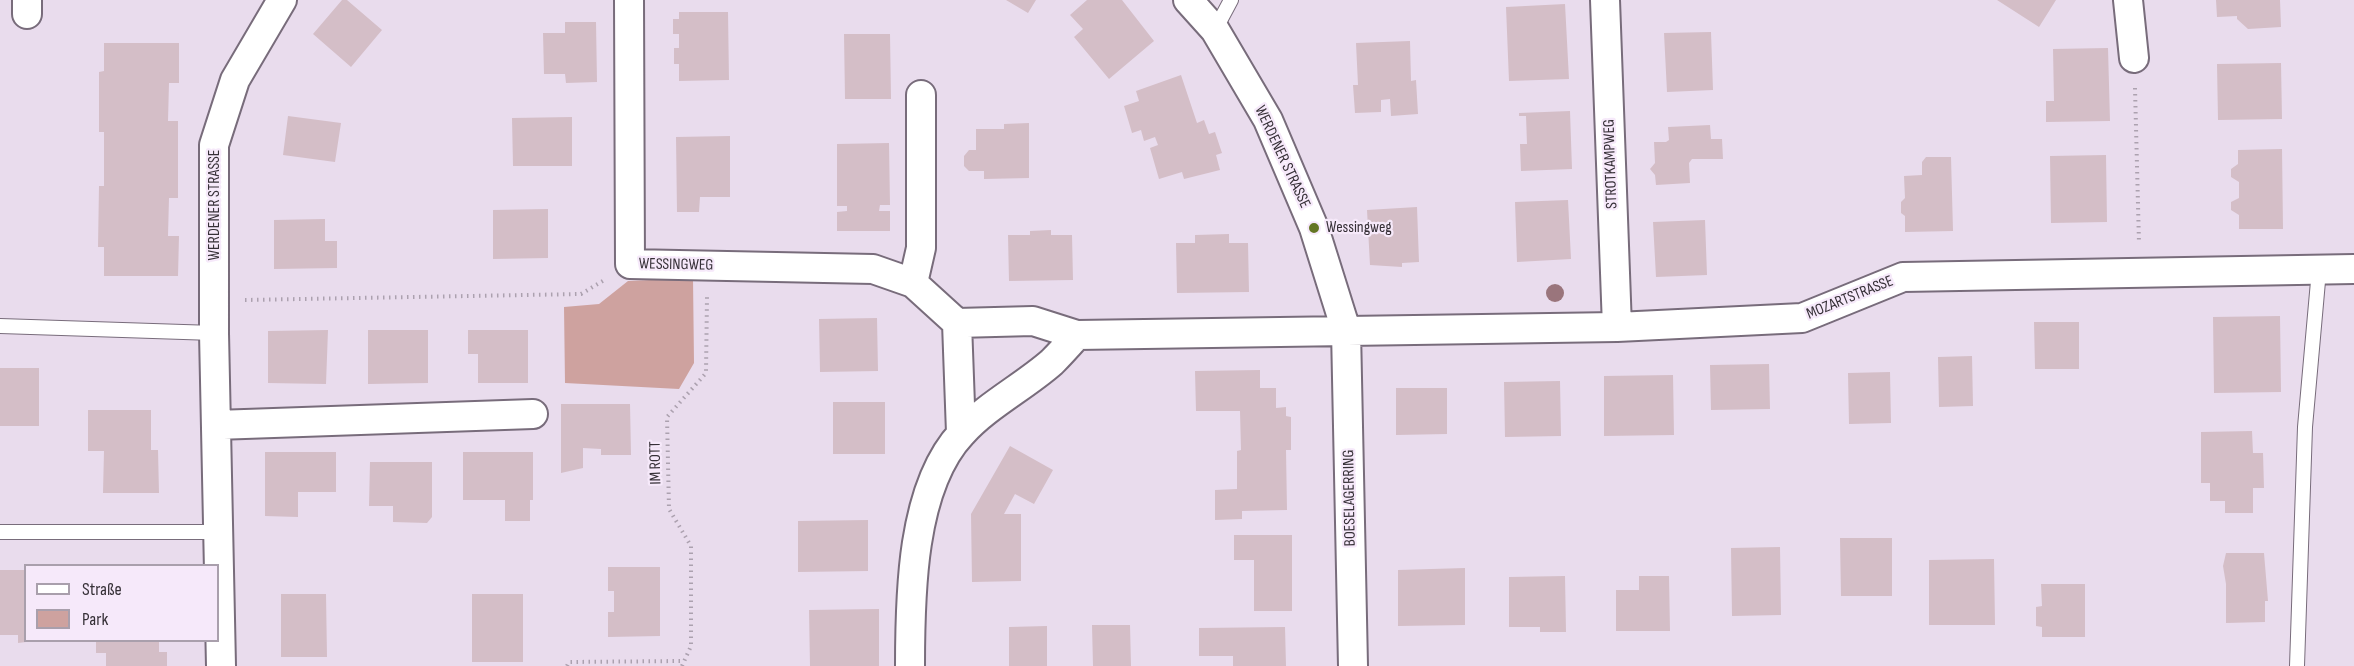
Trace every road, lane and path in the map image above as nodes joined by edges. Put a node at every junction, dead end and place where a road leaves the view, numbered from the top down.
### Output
1 (282, 0) edge
2 (629, 0) edge
3 (1188, 0) edge
4 (1231, 0) edge
5 (1605, 0) edge
6 (2128, 0) edge
7 (1215, 30) junction
8 (2134, 58) joint
9 (921, 95) dead end
10 (630, 264) junction
11 (707, 266) junction
12 (2354, 269) edge
13 (2319, 270) junction
14 (2140, 274) junction
15 (913, 283) junction
16 (214, 300) junction
17 (957, 323) junction
18 (0, 326) edge
19 (1617, 327) junction
20 (1346, 330) junction
21 (214, 333) junction
22 (1077, 335) junction
23 (532, 414) dead end
24 (216, 425) junction
25 (961, 433) junction
26 (0, 532) edge
27 (219, 532) junction
28 (682, 664) edge
29 (221, 666) edge
30 (567, 666) edge
31 (910, 666) edge
32 (1353, 666) edge
33 (2297, 666) edge

1 - 16 street, WERDENER STRASSE
2 - 10 street, WESSINGWEG
3 - 7 street, WERDENER STRASSE
4 - 7 lane
5 - 19 street, STROTKAMPWEG
6 - 8 street
7 - 20 street, WERDENER STRASSE
8 - 14 path
9 - 15 street
10 - 11 street, WESSINGWEG
10 - 16 path
11 - 15 street, WESSINGWEG
11 - 28 path, IM ROTT
12 - 13 street, MOZARTSTRASSE
13 - 14 street, MOZARTSTRASSE
13 - 33 lane
14 - 19 street, MOZARTSTRASSE
15 - 17 street, WESSINGWEG
16 - 21 street, WERDENER STRASSE
17 - 22 street
17 - 25 street
18 - 21 lane
19 - 20 street, MOZARTSTRASSE
20 - 22 street
20 - 32 street, BOESELAGERRING
21 - 24 street, WERDENER STRASSE
22 - 25 street
23 - 24 street
24 - 27 street, WERDENER STRASSE
25 - 31 street
26 - 27 lane
27 - 29 street, WERDENER STRASSE
28 - 30 path

